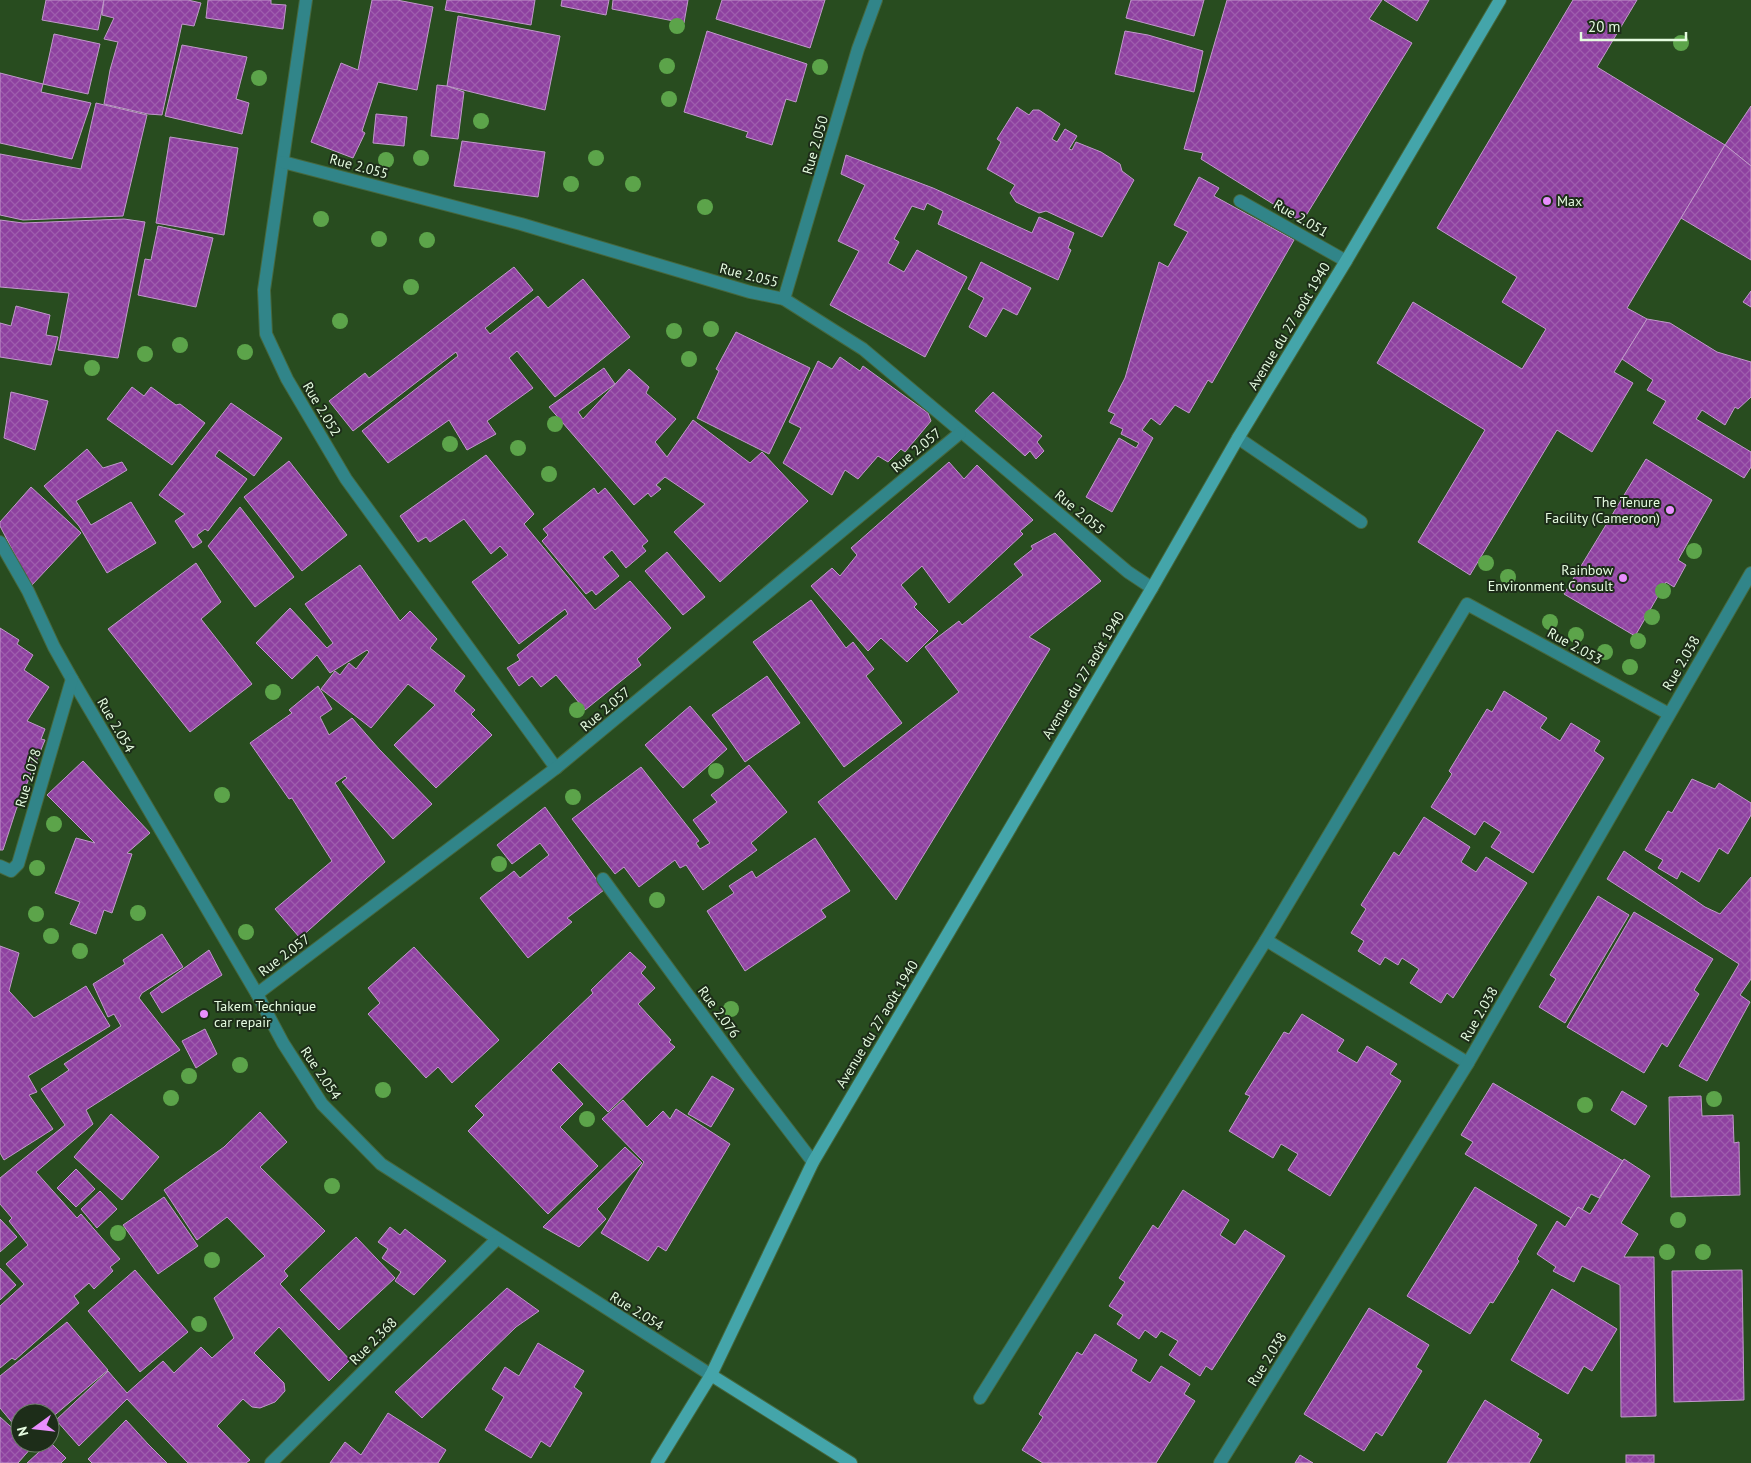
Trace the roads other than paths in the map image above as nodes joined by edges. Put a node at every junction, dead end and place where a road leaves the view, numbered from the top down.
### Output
1 (306, 0) edge
2 (876, 0) edge
3 (1500, 0) edge
4 (283, 162) junction
5 (1240, 201) dead end
6 (1346, 261) junction
7 (784, 299) junction
8 (960, 433) junction
9 (1238, 438) junction
10 (1361, 522) dead end
11 (0, 542) edge
12 (1751, 573) edge
13 (1152, 588) junction
14 (72, 679) junction
15 (1669, 714) junction
16 (556, 768) junction
17 (0, 866) edge
18 (603, 878) dead end
19 (1266, 940) junction
20 (257, 994) junction
21 (1468, 1063) junction
22 (813, 1162) junction
23 (496, 1240) junction
24 (711, 1375) junction
25 (980, 1398) dead end
26 (270, 1463) edge
27 (657, 1463) edge
28 (851, 1463) edge
29 (1220, 1463) edge

1 - 4 street, Rue 2.052
2 - 7 street, Rue 2.050
3 - 6 main road, Avenue du 27 août 1940
4 - 7 street, Rue 2.055
4 - 16 street, Rue 2.052
5 - 6 street, Rue 2.051
6 - 9 main road, Avenue du 27 août 1940
7 - 8 street, Rue 2.055
8 - 13 street, Rue 2.055
8 - 16 street, Rue 2.057
9 - 10 street
9 - 13 main road, Avenue du 27 août 1940
11 - 14 street, Rue 2.054
12 - 15 street, Rue 2.038
13 - 22 main road, Avenue du 27 août 1940
14 - 17 street, Rue 2.078
14 - 20 street, Rue 2.054
15 - 19 street, Rue 2.053
15 - 21 street, Rue 2.038
16 - 20 street, Rue 2.057
18 - 22 street, Rue 2.076
19 - 21 street
19 - 25 street
20 - 23 street, Rue 2.054
21 - 29 street, Rue 2.038
22 - 24 main road, Avenue du 27 août 1940
23 - 24 street, Rue 2.054
23 - 26 street, Rue 2.368
24 - 27 main road, Avenue du 27 août 1940
24 - 28 main road

